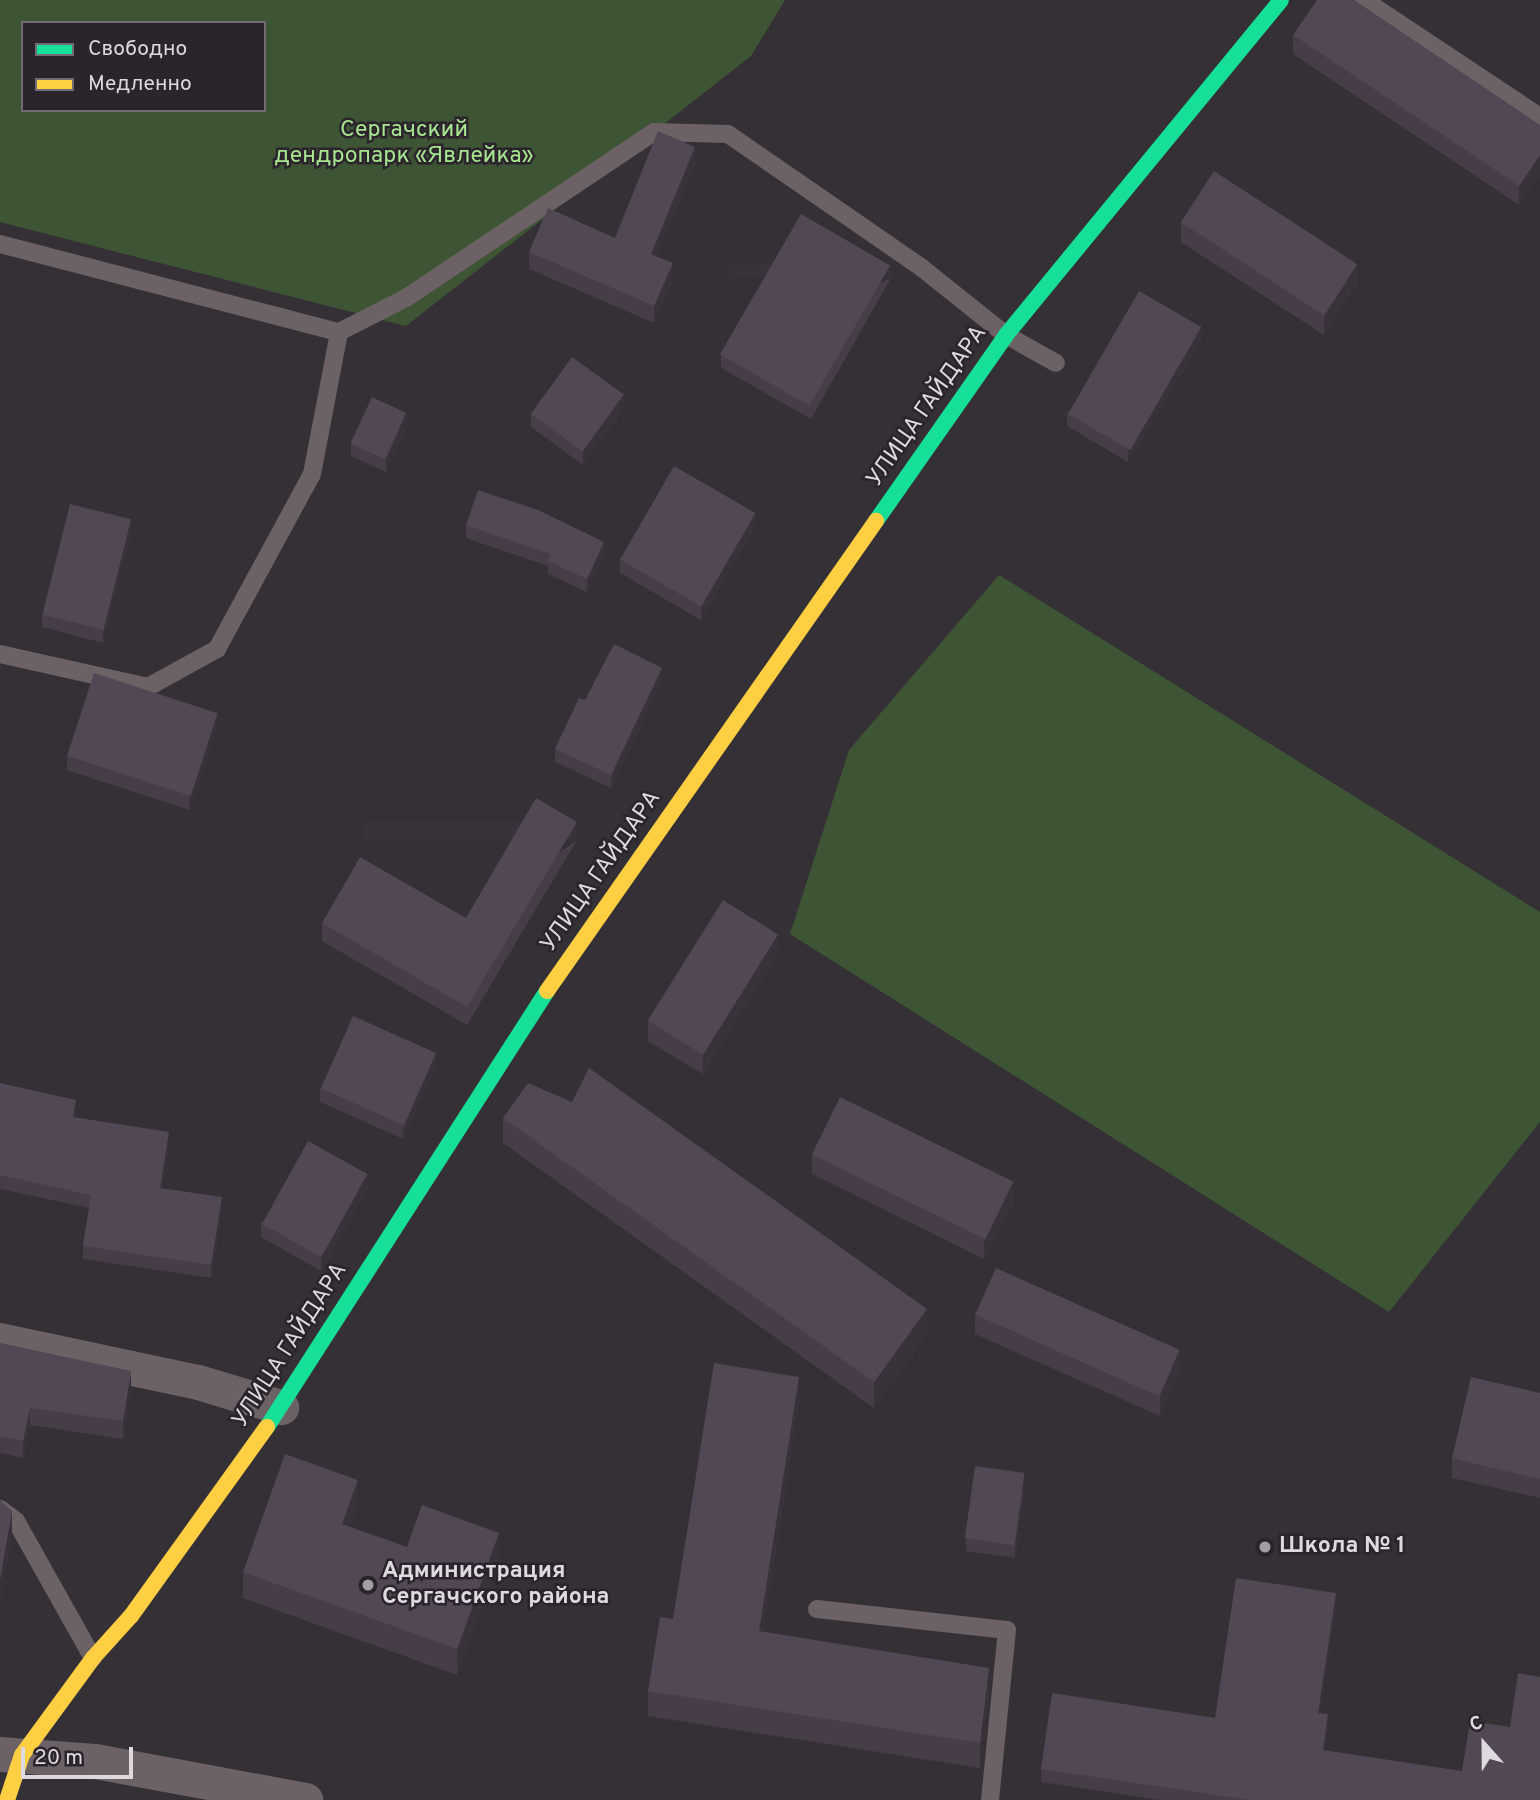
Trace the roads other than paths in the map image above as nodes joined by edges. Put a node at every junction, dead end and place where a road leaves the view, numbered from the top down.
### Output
1 (1281, 0) edge
2 (1364, 0) edge
3 (1540, 117) edge
4 (0, 243) edge
5 (340, 332) junction
6 (1006, 335) junction
7 (1056, 363) dead end
8 (0, 654) edge
9 (0, 1340) edge
10 (281, 1407) junction
11 (0, 1509) edge
12 (817, 1609) dead end
13 (93, 1658) junction
14 (11, 1754) edge
15 (7, 1800) edge
16 (305, 1800) edge
17 (990, 1800) edge

1 - 6 street, УЛИЦА ГАЙДАРА
2 - 3 lane
4 - 5 lane
5 - 6 lane
5 - 8 lane
6 - 7 lane
6 - 10 street, УЛИЦА ГАЙДАРА
9 - 10 street
10 - 13 street, УЛИЦА ГАЙДАРА
11 - 13 lane
12 - 17 lane
13 - 14 street, УЛИЦА ГАЙДАРА
14 - 15 street, УЛИЦА ГАЙДАРА
14 - 16 street

